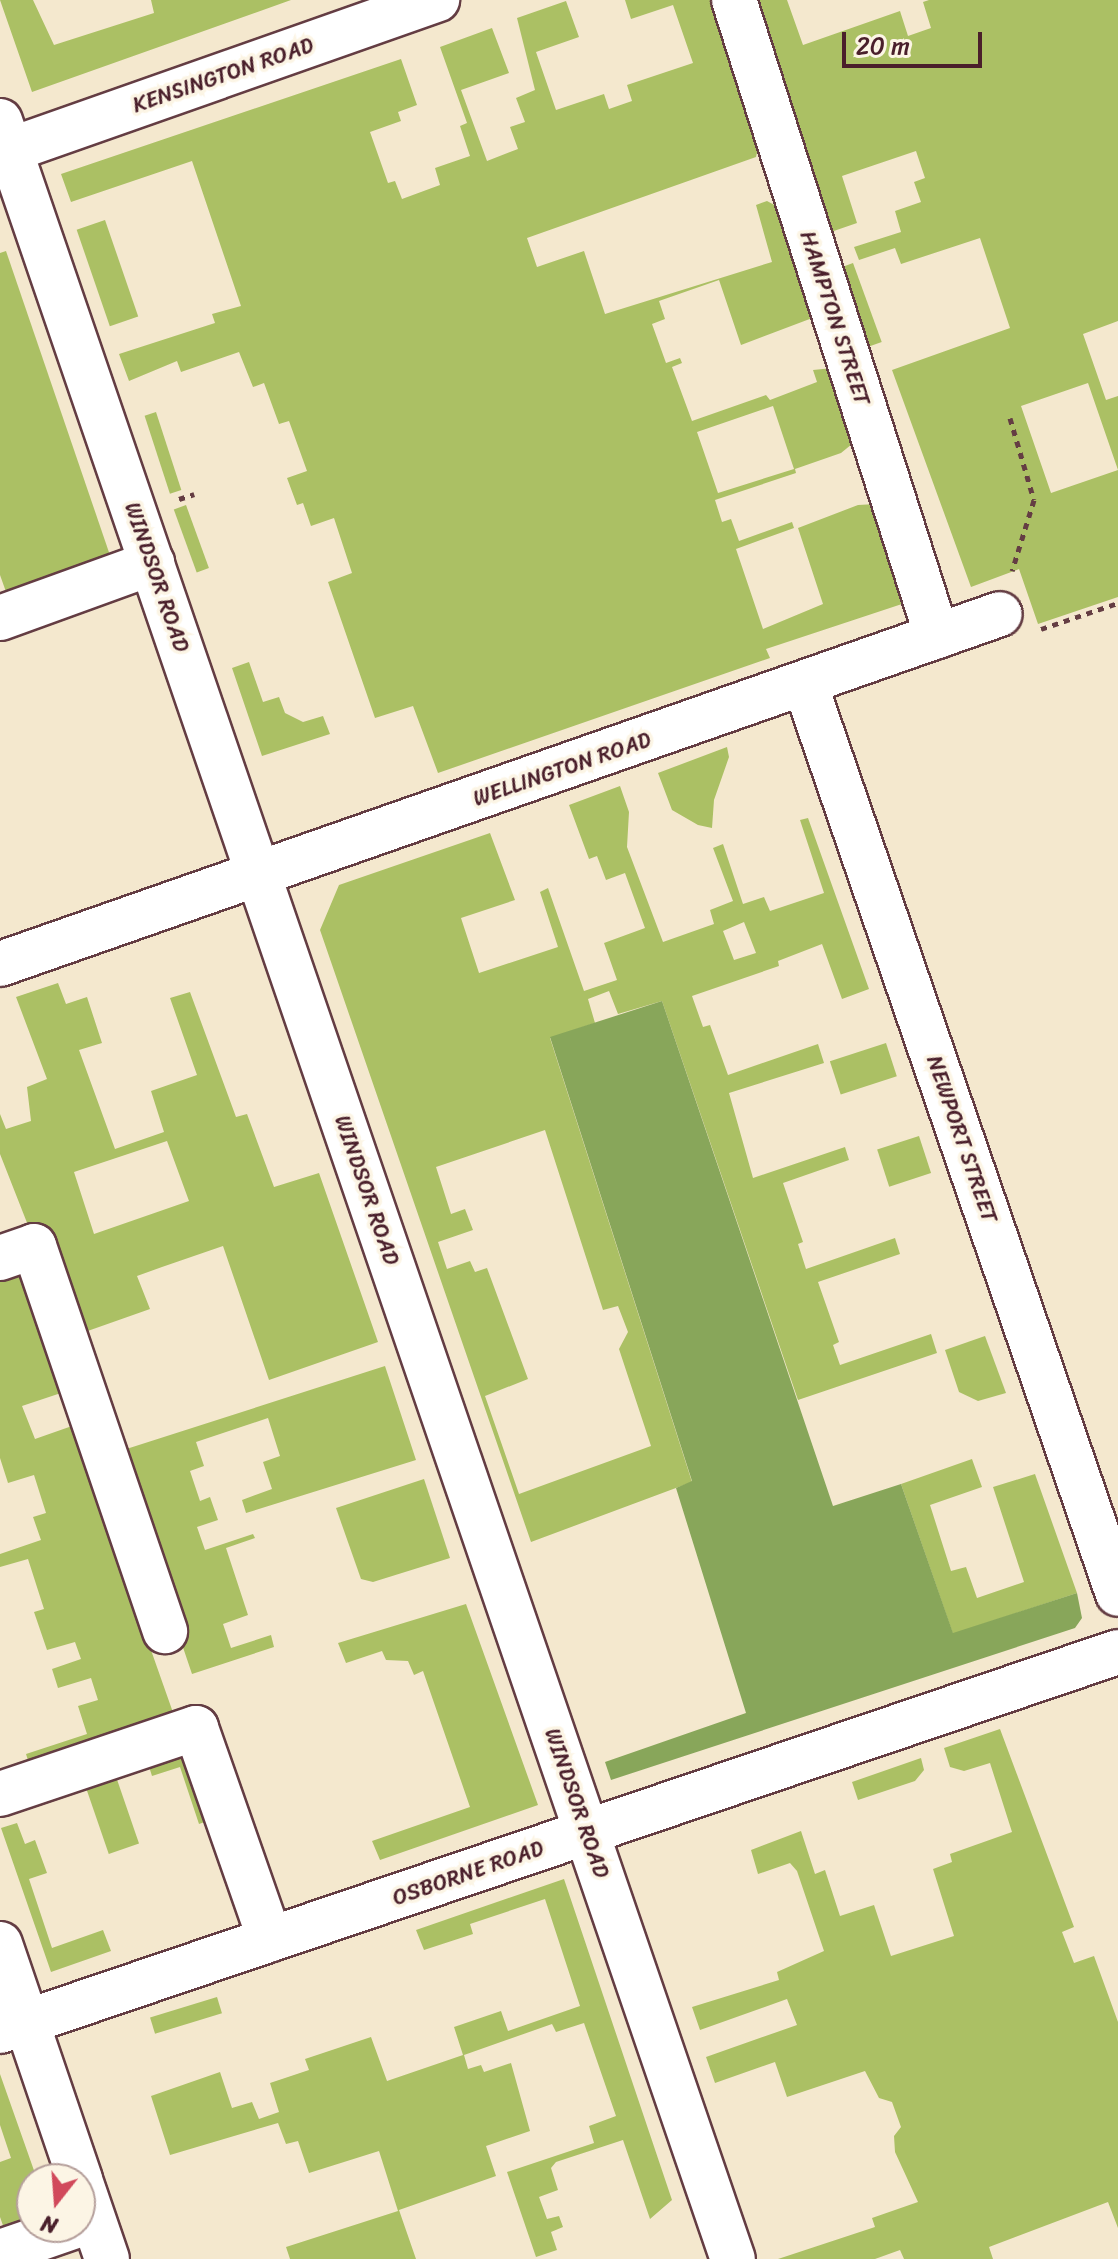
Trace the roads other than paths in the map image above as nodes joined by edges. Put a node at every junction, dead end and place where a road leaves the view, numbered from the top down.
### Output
1 (437, 0) edge
2 (734, 0) edge
3 (5, 136) edge
4 (152, 563) junction
5 (1004, 597) road end
6 (0, 618) edge
7 (937, 636) junction
8 (805, 684) junction
9 (259, 874) junction
10 (0, 964) edge
11 (0, 1258) edge
12 (1118, 1594) edge
13 (165, 1631) dead end
14 (1118, 1652) edge
15 (0, 1794) edge
16 (588, 1833) junction
17 (270, 1939) junction
18 (0, 1944) edge
19 (14, 2026) edge
20 (73, 2163) edge
21 (42, 2243) edge
22 (0, 2252) edge
23 (733, 2259) edge

1 - 3 street, KENSINGTON ROAD
2 - 7 street, HAMPTON STREET
3 - 4 street, WINDSOR ROAD
4 - 6 street
4 - 9 street, WINDSOR ROAD
5 - 7 street, WELLINGTON ROAD
7 - 8 street, WELLINGTON ROAD
8 - 9 street, WELLINGTON ROAD
8 - 12 street, NEWPORT STREET
9 - 10 street, WELLINGTON ROAD
9 - 16 street, WINDSOR ROAD
11 - 13 street
14 - 16 street, OSBORNE ROAD
15 - 17 street
16 - 17 street, OSBORNE ROAD
16 - 23 street, WINDSOR ROAD
17 - 19 street, OSBORNE ROAD
18 - 19 street
19 - 20 street
21 - 22 street

